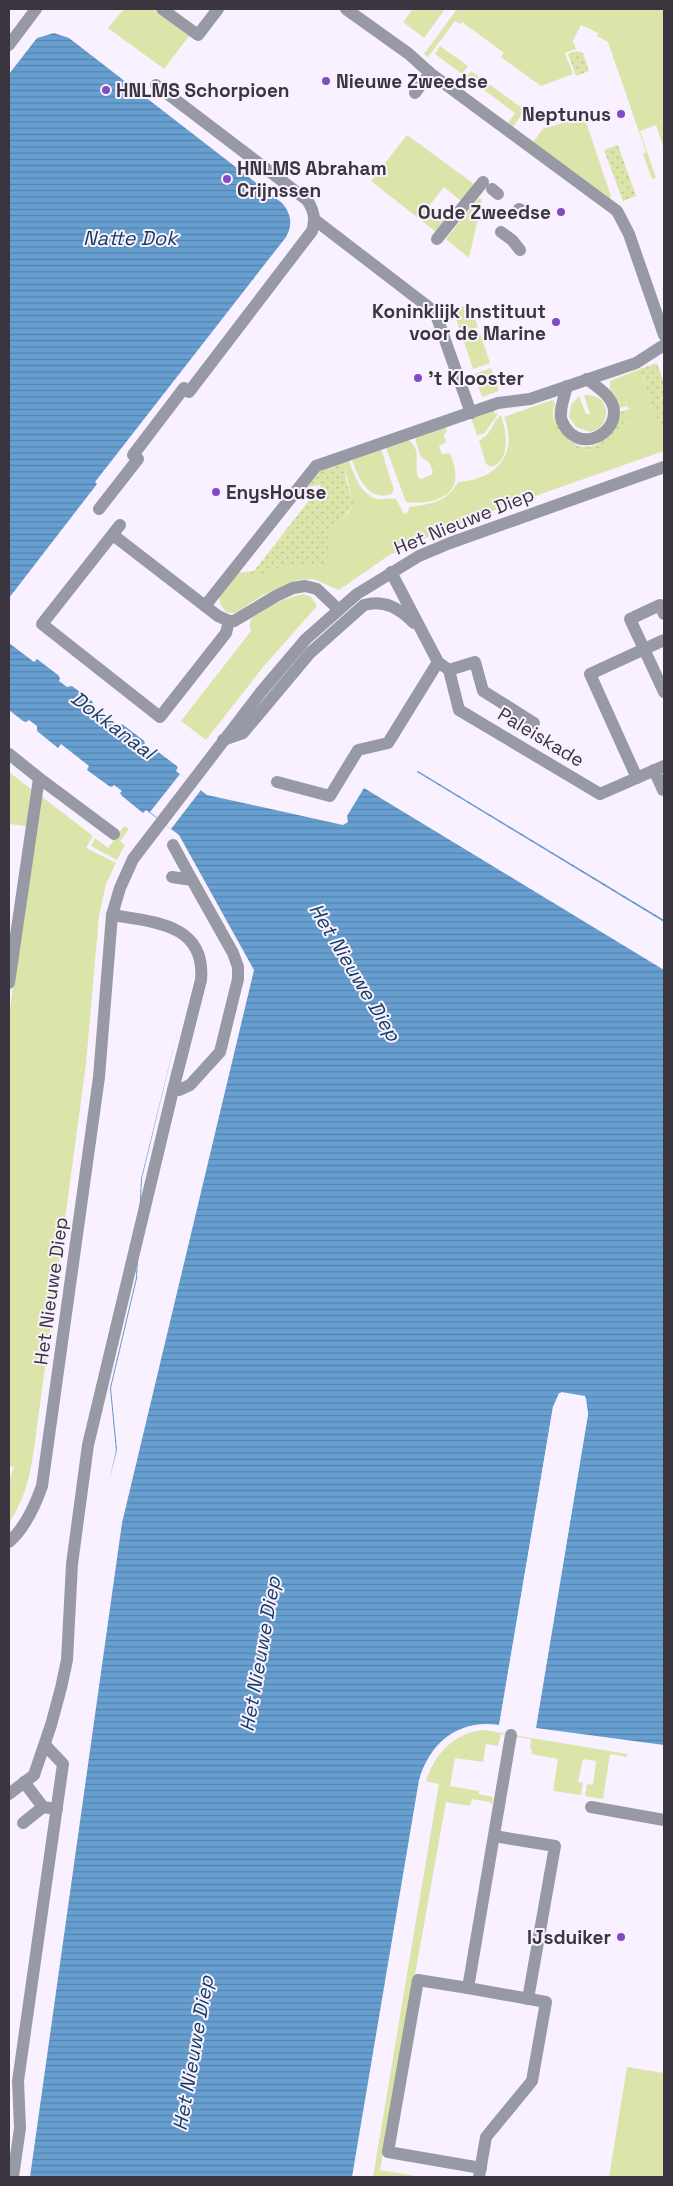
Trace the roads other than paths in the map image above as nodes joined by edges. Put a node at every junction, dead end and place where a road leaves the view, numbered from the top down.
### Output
1 (36, 9) edge
2 (162, 9) edge
3 (218, 9) edge
4 (348, 10) edge
5 (9, 45) edge
6 (430, 73) junction
7 (156, 85) dead end
8 (415, 93) dead end
9 (491, 188) dead end
10 (315, 220) junction
11 (502, 232) dead end
12 (437, 239) dead end
13 (520, 250) dead end
14 (664, 335) edge
15 (664, 345) edge
16 (587, 379) junction
17 (567, 386) junction
18 (471, 413) junction
19 (664, 467) edge
20 (99, 509) dead end
21 (391, 572) junction
22 (205, 606) junction
23 (338, 610) junction
24 (664, 614) edge
25 (229, 621) junction
26 (426, 638) junction
27 (664, 640) edge
28 (644, 649) junction
29 (443, 666) junction
30 (664, 692) edge
31 (534, 723) dead end
32 (223, 740) junction
33 (9, 754) edge
34 (659, 768) edge
35 (39, 778) junction
36 (637, 778) junction
37 (277, 782) dead end
38 (664, 789) edge
39 (114, 834) dead end
40 (173, 845) dead end
41 (172, 877) dead end
42 (192, 880) junction
43 (112, 915) junction
44 (9, 984) edge
45 (173, 1090) junction
46 (9, 1542) edge
47 (511, 1736) dead end
48 (44, 1745) junction
49 (24, 1782) junction
50 (9, 1794) edge
51 (43, 1807) junction
52 (591, 1807) dead end
53 (57, 1809) junction
54 (664, 1820) edge
55 (22, 1823) dead end
56 (494, 1836) junction
57 (468, 1988) junction
58 (528, 1998) junction
59 (480, 2173) edge
60 (13, 2177) edge

1 - 5 street
2 - 3 street
4 - 6 street
6 - 8 street
6 - 14 street
7 - 10 street
9 - 12 street
10 - 18 street
10 - 20 street
11 - 13 street
15 - 16 street
16 - 17 street
16 - 17 street
17 - 18 street
18 - 22 street
19 - 21 street, Het Nieuwe Diep
21 - 23 street, Het Nieuwe Diep
21 - 26 street, Paleiskade
22 - 25 street
22 - 25 street
23 - 25 street
23 - 32 street, Het Nieuwe Diep
24 - 28 street
26 - 29 street, Paleiskade
26 - 32 street, Paleiskade
27 - 28 street
28 - 30 street
28 - 36 street
29 - 31 street
29 - 36 street, Paleiskade
29 - 37 street
32 - 43 street, Het Nieuwe Diep
33 - 35 street
34 - 36 street, Paleiskade
34 - 38 street, Paleiskade
35 - 39 street
35 - 44 street
40 - 42 street
41 - 42 street
42 - 45 street
43 - 45 street
43 - 46 street, Het Nieuwe Diep
45 - 48 street
47 - 56 street
48 - 49 street
48 - 53 street
49 - 50 street
49 - 51 street
51 - 53 street
51 - 55 street
52 - 54 street
53 - 60 street
56 - 57 street
56 - 58 street
57 - 58 street
57 - 59 street
58 - 59 street

